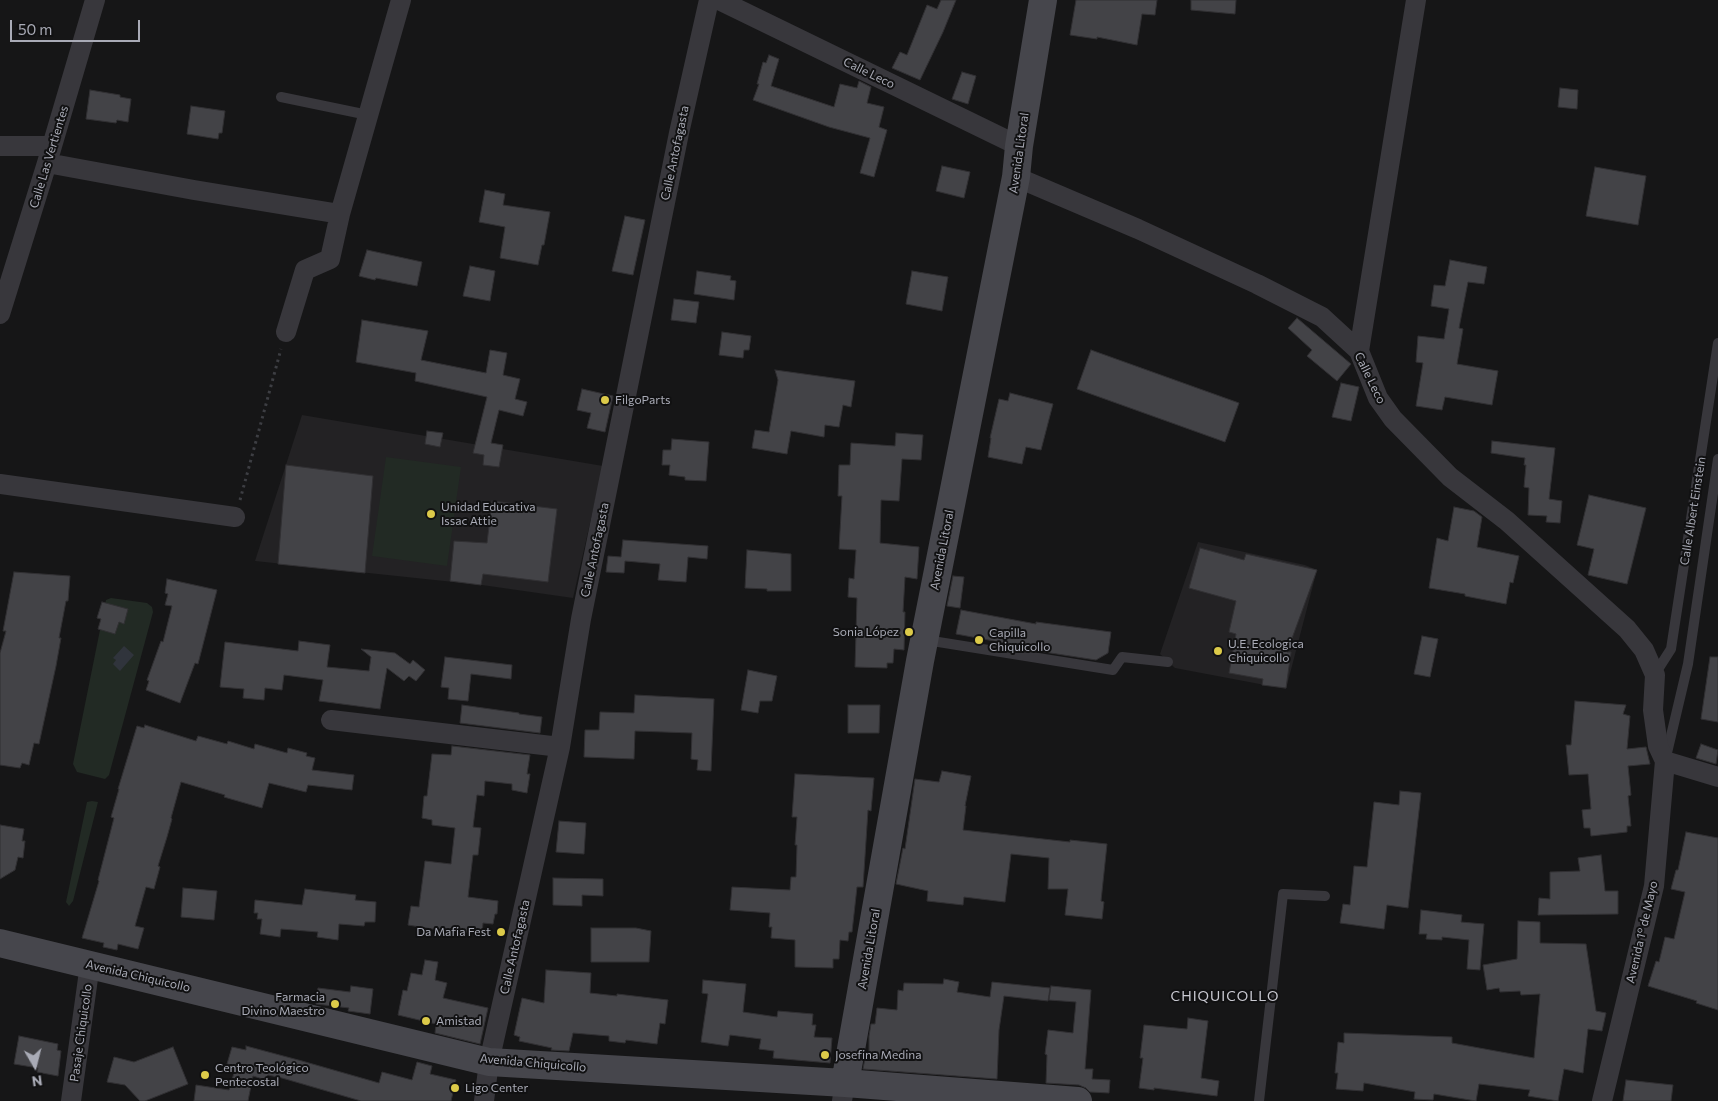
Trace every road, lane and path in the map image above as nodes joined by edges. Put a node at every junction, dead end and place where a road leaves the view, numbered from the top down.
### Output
1 (95, 0) edge
2 (401, 0) edge
3 (709, 0) edge
4 (719, 0) edge
5 (1043, 0) edge
6 (1416, 0) edge
7 (281, 97) dead end
8 (368, 115) junction
9 (0, 146) edge
10 (1019, 146) junction
11 (50, 155) junction
12 (1016, 177) junction
13 (340, 214) junction
14 (0, 314) edge
15 (286, 332) joint
16 (1718, 343) edge
17 (1359, 351) junction
18 (1718, 459) edge
19 (0, 484) edge
20 (235, 517) joint
21 (924, 640) junction
22 (1168, 662) dead end
23 (1655, 675) junction
24 (331, 720) dead end
25 (560, 747) junction
26 (1665, 761) junction
27 (1718, 777) edge
28 (1325, 896) dead end
29 (0, 943) edge
30 (75, 958) junction
31 (489, 1062) junction
32 (844, 1092) edge
33 (71, 1101) edge
34 (484, 1101) edge
35 (1078, 1101) edge
36 (1260, 1101) edge
37 (1602, 1101) edge

1 - 11 street, Calle Las Vertientes
2 - 8 street
3 - 25 street, Calle Antofagasta
4 - 10 street, Calle Leco
5 - 10 street, Avenida Litoral
6 - 17 street
7 - 8 lane
8 - 13 street
9 - 11 street
10 - 12 street, Avenida Litoral
11 - 13 street
11 - 14 street, Calle Las Vertientes
12 - 17 street, Calle Leco
12 - 21 street, Avenida Litoral
13 - 15 street
15 - 20 path
16 - 23 lane, Calle Albert Einstein
17 - 23 street, Calle Leco
18 - 26 lane, Calle Albert Einstein
19 - 20 street
21 - 22 lane
21 - 32 street, Avenida Litoral
23 - 26 street
24 - 25 street
25 - 31 street, Calle Antofagasta
26 - 27 street
26 - 37 street, Avenida 1º de Mayo
28 - 36 lane
29 - 30 street, Avenida Chiquicollo
30 - 31 street, Avenida Chiquicollo
30 - 33 street, Pasaje Chiquicollo
31 - 32 street, Avenida Chiquicollo
31 - 34 street, Calle Antofagasta
32 - 35 street, Avenida Chiquicollo

